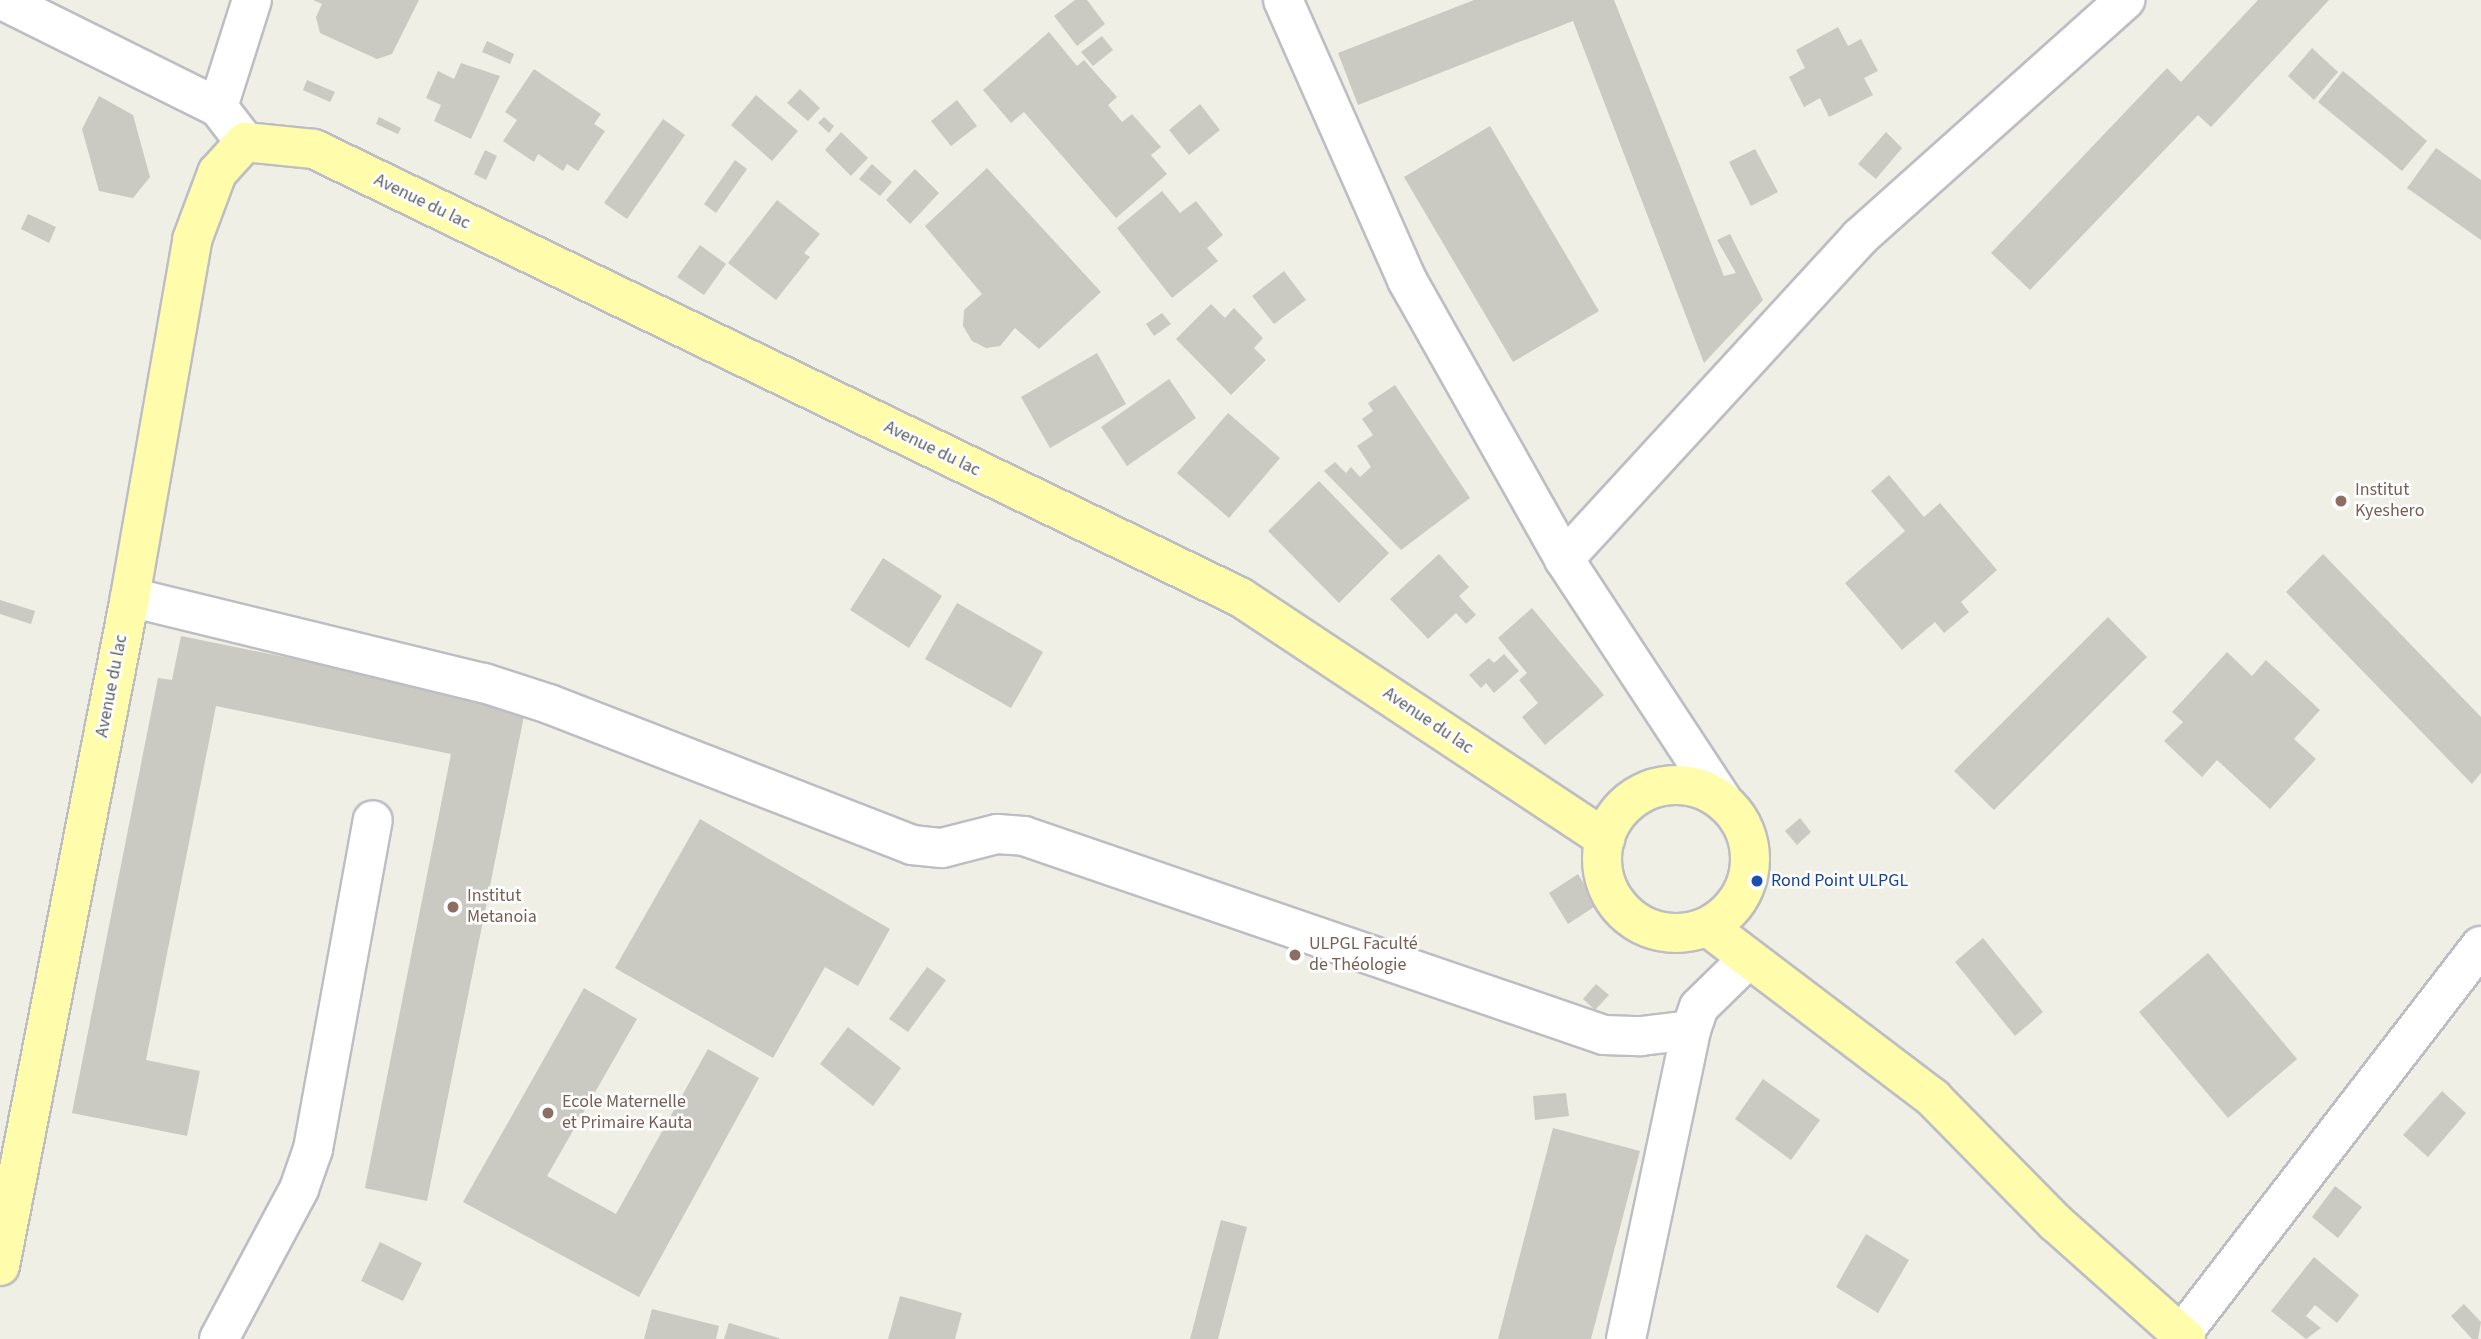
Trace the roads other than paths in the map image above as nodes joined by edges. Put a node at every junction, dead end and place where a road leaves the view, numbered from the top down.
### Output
1 (2, 0) edge
2 (252, 0) edge
3 (1283, 0) edge
4 (2125, 0) edge
5 (218, 107) junction
6 (245, 142) junction
7 (1564, 559) junction
8 (130, 597) junction
9 (1723, 802) junction
10 (373, 820) dead end
11 (1605, 839) junction
12 (1708, 928) junction
13 (2481, 946) edge
14 (1748, 959) junction
15 (1691, 1030) junction
16 (0, 1266) edge
17 (2183, 1337) edge
18 (219, 1339) edge
19 (1626, 1339) edge

1 - 5 street
2 - 5 street
3 - 7 street
4 - 7 street
5 - 6 street
6 - 8 main road, Avenue du lac
6 - 11 main road, Avenue du lac
7 - 9 street
8 - 15 street
8 - 16 main road, Avenue du lac
9 - 11 main road
9 - 12 main road
10 - 18 street
11 - 12 main road
12 - 14 main road
13 - 17 street
14 - 15 street
14 - 17 main road
15 - 19 street

